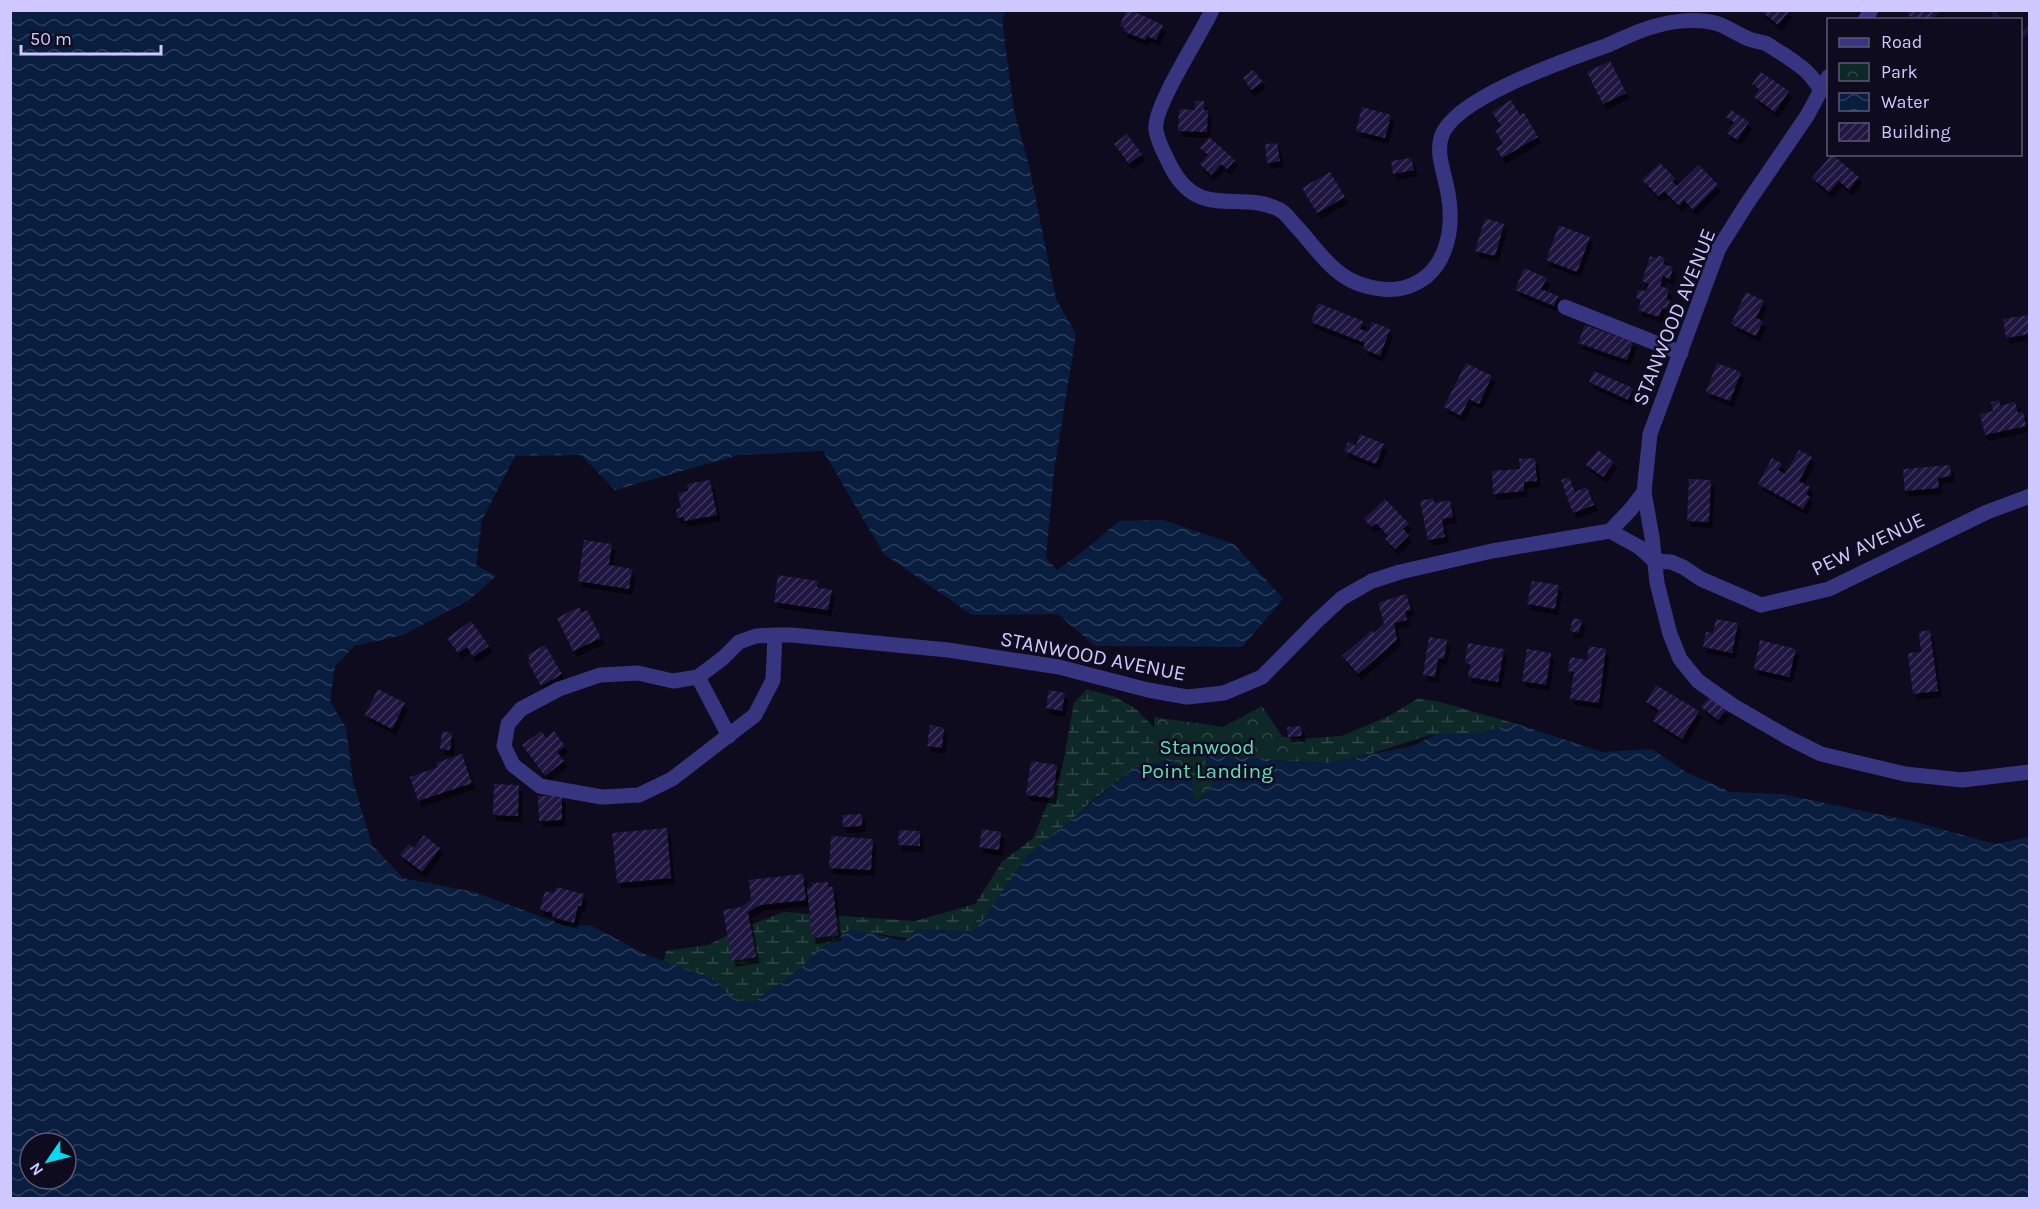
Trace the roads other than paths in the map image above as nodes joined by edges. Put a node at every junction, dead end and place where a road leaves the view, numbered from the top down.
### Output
1 (1212, 10) edge
2 (1825, 84) edge
3 (1566, 307) dead end
4 (1681, 353) junction
5 (1644, 492) junction
6 (2030, 496) edge
7 (1610, 531) junction
8 (1655, 561) junction
9 (775, 636) junction
10 (698, 677) junction
11 (729, 736) junction
12 (2030, 772) edge

1 - 2 street
2 - 4 street, STANWOOD AVENUE
3 - 4 street
4 - 5 street, STANWOOD AVENUE
5 - 7 street
5 - 8 street, STANWOOD AVENUE
6 - 8 street, PEW AVENUE
7 - 8 street
7 - 9 street, STANWOOD AVENUE
8 - 12 street, STANWOOD AVENUE
9 - 10 street, STANWOOD AVENUE
9 - 11 street
10 - 11 street
10 - 11 street

